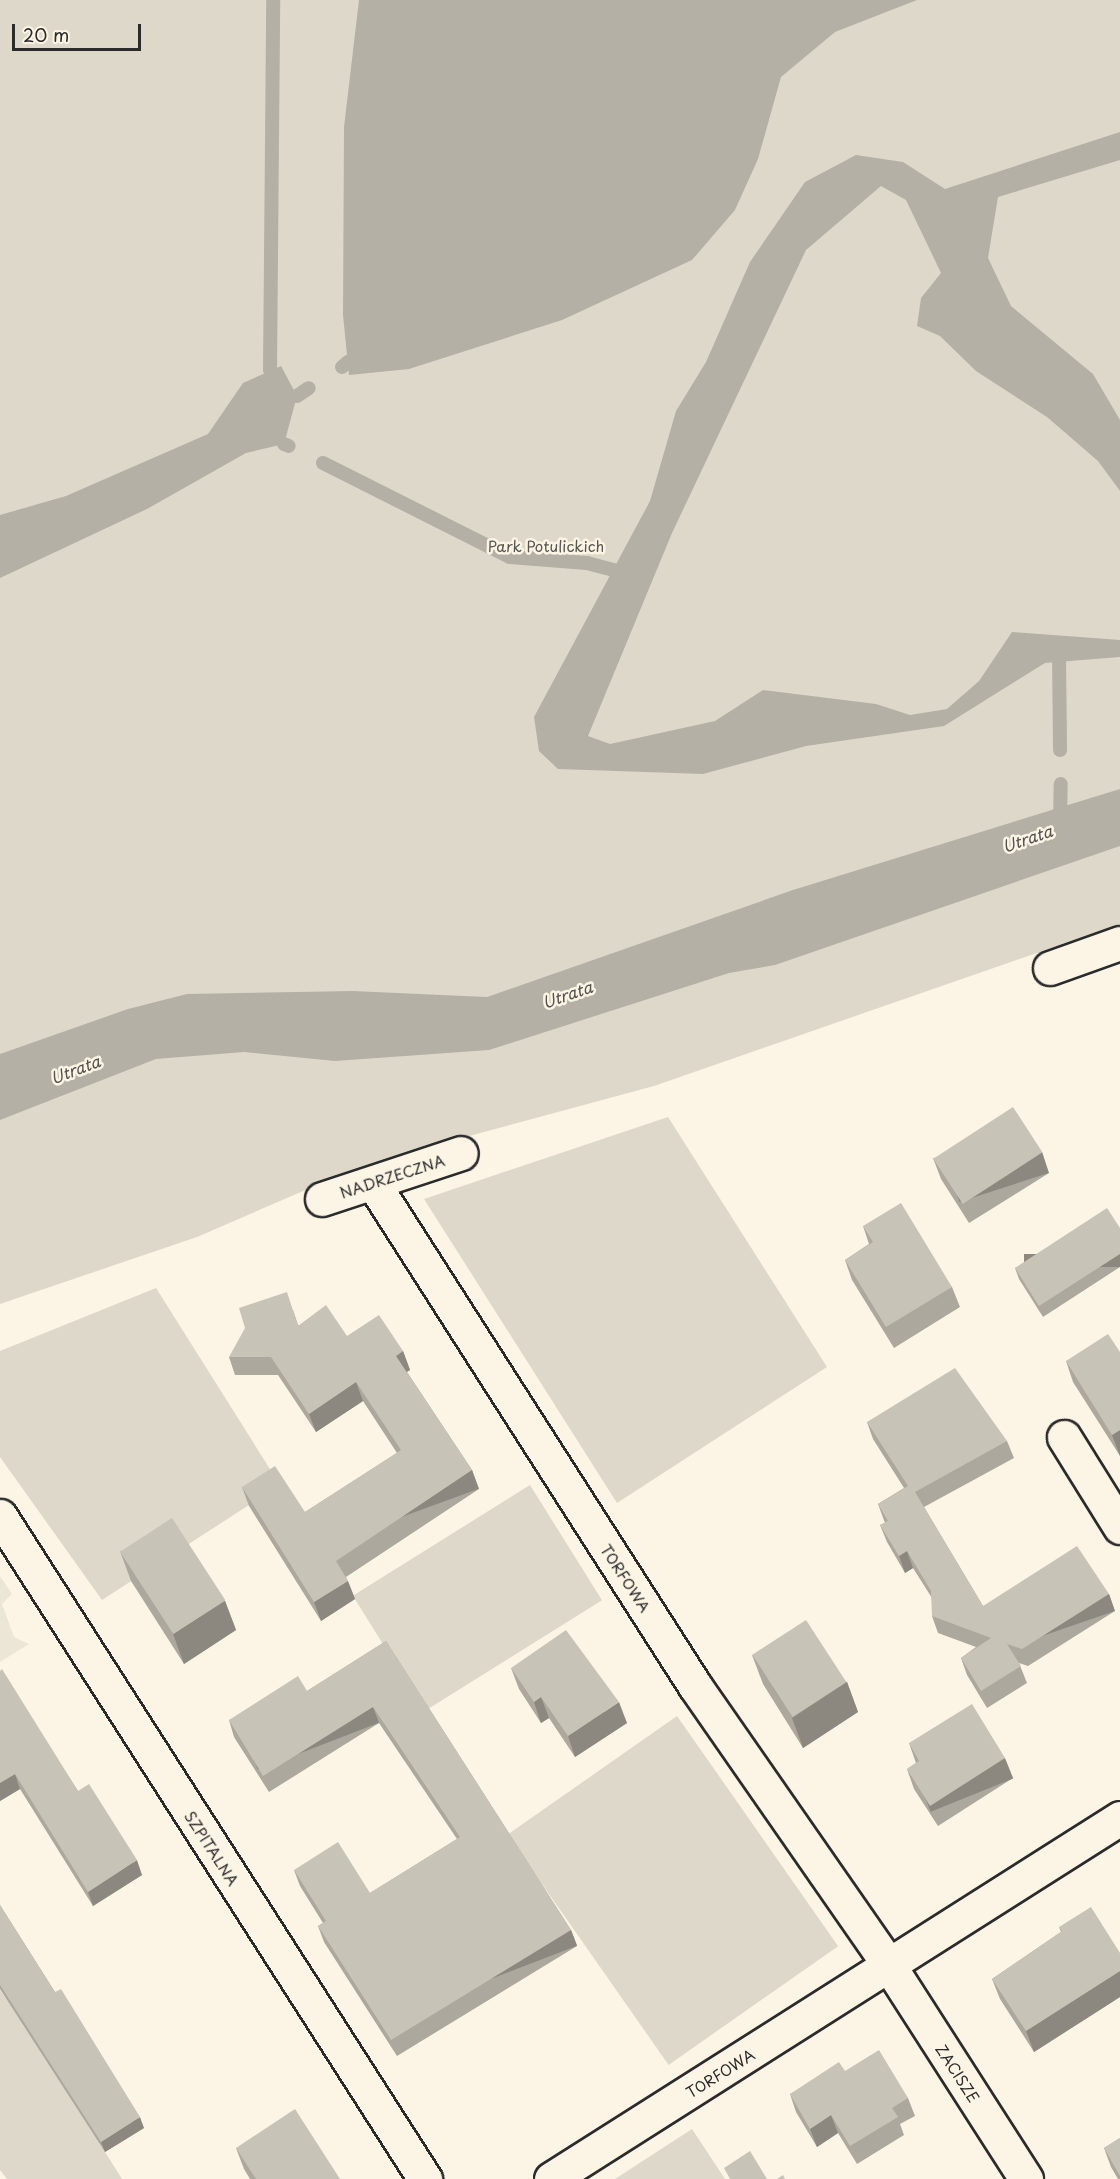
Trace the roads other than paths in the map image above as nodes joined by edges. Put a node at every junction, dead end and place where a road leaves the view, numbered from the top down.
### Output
1 (1120, 943) edge
2 (1050, 968) dead end
3 (461, 1153) dead end
4 (373, 1183) junction
5 (322, 1199) dead end
6 (1064, 1437) dead end
7 (0, 1516) edge
8 (1120, 1527) edge
9 (1120, 1818) edge
10 (890, 1967) junction
11 (425, 2179) edge
12 (551, 2179) edge
13 (1026, 2179) edge

1 - 2 street
3 - 4 street, NADRZECZNA
4 - 5 street, NADRZECZNA
4 - 10 street, TORFOWA
6 - 8 street
7 - 11 street, SZPITALNA
9 - 10 street, TORFOWA
10 - 12 street, TORFOWA
10 - 13 street, ZACISZE

